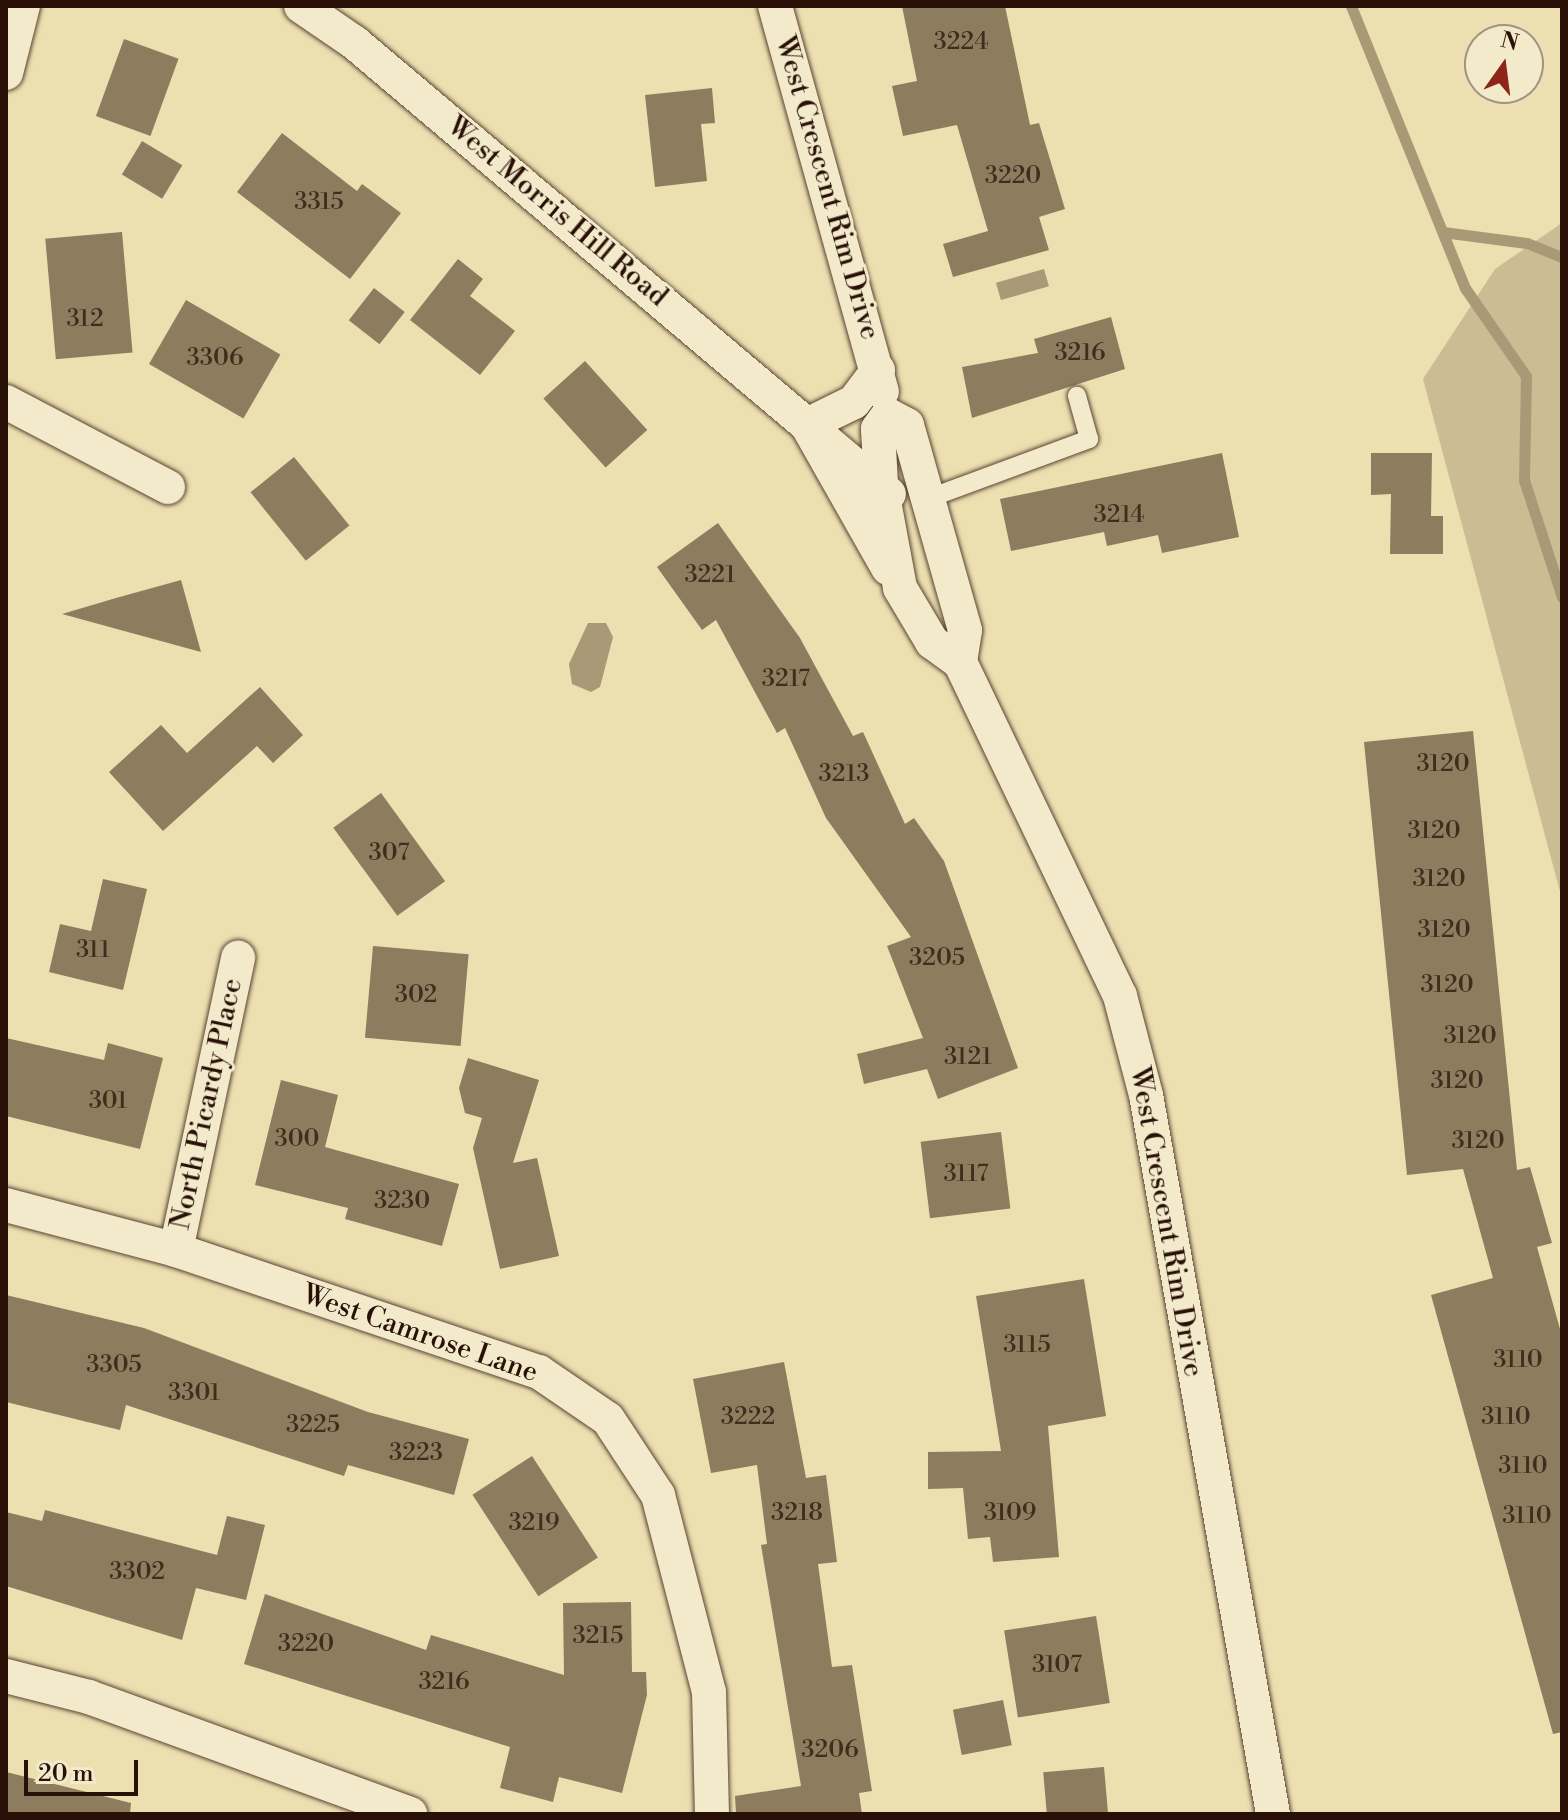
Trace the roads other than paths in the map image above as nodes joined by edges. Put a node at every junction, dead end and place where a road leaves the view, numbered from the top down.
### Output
1 (23, 6) edge
2 (301, 6) edge
3 (775, 6) edge
4 (6, 73) edge
5 (878, 370) junction
6 (1077, 396) dead end
7 (6, 402) edge
8 (888, 415) junction
9 (807, 425) junction
10 (881, 485) junction
11 (168, 487) dead end
12 (927, 499) junction
13 (943, 554) junction
14 (900, 588) junction
15 (960, 662) junction
16 (238, 958) dead end
17 (6, 1205) edge
18 (176, 1250) junction
19 (6, 1676) edge
20 (410, 1814) edge
21 (712, 1814) edge
22 (1273, 1814) edge

1 - 4 street
2 - 9 street, West Morris Hill Road
3 - 5 street, West Crescent Rim Drive
5 - 8 street, West Crescent Rim Drive
5 - 9 street, West Crescent Rim Drive
6 - 12 lane
7 - 11 street
8 - 10 street, West Crescent Rim Drive
8 - 12 street, West Crescent Rim Drive
9 - 10 street, West Morris Hill Road
9 - 14 street, West Morris Hill Road
10 - 13 street, West Morris Hill Road
10 - 14 street, West Crescent Rim Drive
12 - 13 street, West Crescent Rim Drive
13 - 15 street, West Crescent Rim Drive
14 - 15 street, West Crescent Rim Drive
15 - 22 street, West Crescent Rim Drive
16 - 18 street, North Picardy Place
17 - 18 street, West Camrose Lane
18 - 21 street, West Camrose Lane
19 - 20 street

